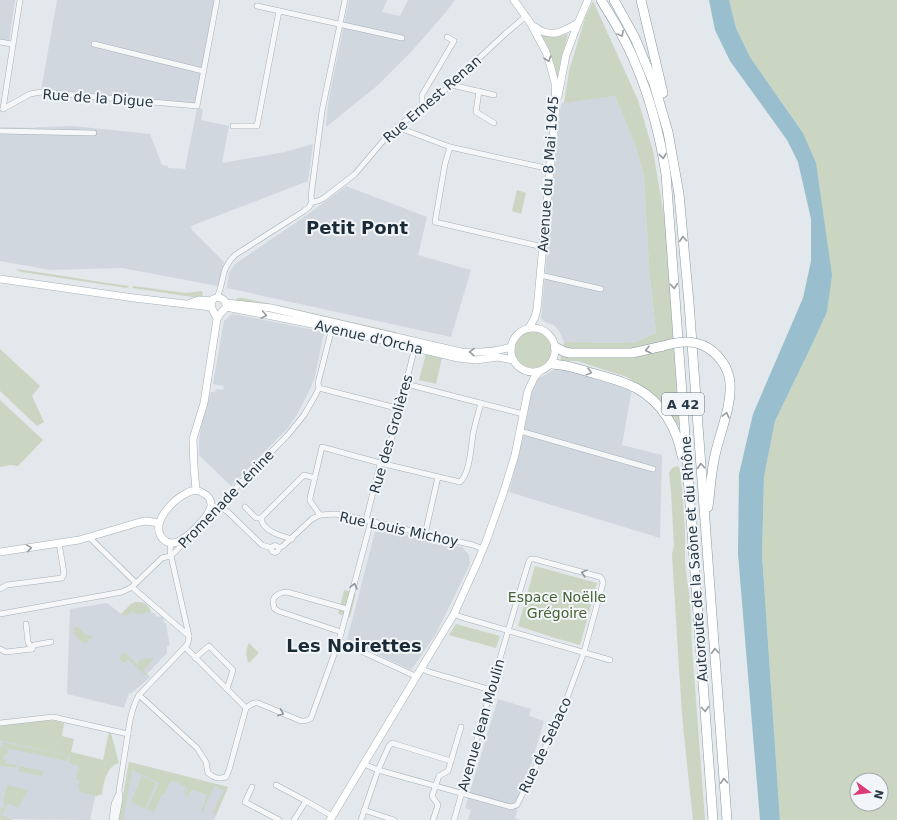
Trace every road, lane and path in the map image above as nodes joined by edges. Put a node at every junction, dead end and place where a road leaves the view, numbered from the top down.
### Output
1 (20, 0) edge
2 (217, 0) edge
3 (345, 0) edge
4 (514, 0) edge
5 (588, 0) edge
6 (601, 0) edge
7 (614, 0) edge
8 (641, 0) edge
9 (256, 6) dead end
10 (279, 11) junction
11 (526, 16) junction
12 (578, 23) junction
13 (531, 24) junction
14 (340, 25) junction
15 (447, 37) dead end
16 (402, 38) dead end
17 (0, 42) edge
18 (12, 44) junction
19 (94, 44) dead end
20 (204, 71) junction
21 (452, 85) junction
22 (479, 92) junction
23 (494, 95) dead end
24 (426, 105) junction
25 (556, 106) junction
26 (2, 109) edge
27 (664, 116) junction
28 (494, 123) dead end
29 (233, 126) dead end
30 (397, 127) junction
31 (0, 131) edge
32 (94, 133) dead end
33 (450, 147) junction
34 (550, 169) junction
35 (312, 202) junction
36 (543, 247) junction
37 (540, 275) junction
38 (0, 279) edge
39 (601, 289) dead end
40 (219, 305) junction
41 (537, 309) junction
42 (332, 328) junction
43 (530, 328) junction
44 (543, 330) junction
45 (415, 347) junction
46 (511, 347) junction
47 (555, 347) junction
48 (513, 360) junction
49 (550, 364) junction
50 (525, 371) junction
51 (539, 372) junction
52 (406, 384) junction
53 (319, 388) junction
54 (528, 391) junction
55 (481, 403) junction
56 (400, 409) junction
57 (523, 414) junction
58 (520, 431) junction
59 (380, 463) junction
60 (653, 469) dead end
61 (688, 472) junction
62 (438, 477) junction
63 (314, 478) junction
64 (196, 490) junction
65 (211, 506) junction
66 (221, 507) junction
67 (245, 507) dead end
68 (320, 516) junction
69 (261, 518) junction
70 (369, 521) junction
71 (705, 522) junction
72 (159, 523) junction
73 (425, 534) junction
74 (89, 537) junction
75 (292, 539) junction
76 (59, 543) junction
77 (171, 543) junction
78 (483, 549) junction
79 (0, 552) edge
80 (171, 556) junction
81 (134, 585) junction
82 (0, 589) edge
83 (347, 609) junction
84 (0, 614) edge
85 (454, 614) junction
86 (26, 624) dead end
87 (508, 630) junction
88 (341, 632) junction
89 (189, 636) junction
90 (339, 641) junction
91 (51, 642) dead end
92 (185, 647) junction
93 (0, 649) edge
94 (32, 649) junction
95 (584, 652) junction
96 (196, 658) junction
97 (610, 660) dead end
98 (420, 672) junction
99 (227, 689) junction
100 (491, 690) junction
101 (139, 695) junction
102 (246, 708) junction
103 (0, 724) edge
104 (461, 727) dead end
105 (128, 734) junction
106 (450, 761) junction
107 (364, 764) junction
108 (378, 770) junction
109 (276, 785) dead end
110 (435, 786) junction
111 (252, 787) dead end
112 (119, 790) junction
113 (461, 793) junction
114 (306, 801) junction
115 (364, 810) junction
116 (331, 818) edge
117 (112, 820) edge
118 (116, 820) edge
119 (279, 820) edge
120 (294, 820) edge
121 (361, 820) edge
122 (394, 820) edge
123 (433, 820) edge
124 (454, 820) edge
125 (713, 820) edge
126 (727, 820) edge

1 - 18 street
2 - 20 street
3 - 14 street
4 - 11 main road, Avenue du 8 Mai 1945
5 - 12 main road
6 -> 61 highway, Autoroute de la Saône et du Rhône / A 42
7 - 27 highway, Autoroute de la Saône et du Rhône / A 42
8 - 27 highway
9 - 10 street
10 - 14 street
10 - 29 street
11 - 13 main road, Avenue du 8 Mai 1945
11 - 21 street, Rue Ernest Renan
12 - 13 main road
12 - 25 main road
13 -> 25 main road, Avenue du 8 Mai 1945
14 - 16 street
14 - 35 street
15 - 24 street
17 - 18 street
18 - 26 street
19 - 20 street
20 - 26 street, Rue de la Digue
21 - 22 street
21 - 24 street, Rue Ernest Renan
22 - 23 street
22 - 28 street
24 - 30 street, Rue Ernest Renan
25 - 34 main road, Avenue du 8 Mai 1945
71 -> 27 highway, Autoroute de la Saône et du Rhône / A 42
30 - 33 street
30 - 35 street, Rue Ernest Renan
31 - 32 street
33 - 34 street
33 - 36 street
34 - 36 main road, Avenue du 8 Mai 1945
35 - 40 street, Rue Ernest Renan
36 - 37 main road, Avenue du 8 Mai 1945
37 - 39 street
37 - 41 main road, Avenue du 8 Mai 1945
38 - 40 main road, Avenue d'Orcha
40 -> 42 main road, Avenue d'Orcha
46 -> 40 main road, Avenue d'Orcha
40 - 64 main road
41 - 43 main road, Avenue du 8 Mai 1945
41 - 44 main road, Avenue du 8 Mai 1945
42 - 45 main road, Avenue d'Orcha
42 - 53 street
43 - 44 main road
43 - 46 main road
44 - 47 main road
45 - 48 main road, Avenue d'Orcha
45 - 52 street, Rue des Grolières
46 - 48 main road
47 - 49 main road
71 -> 47 highway, bridge
48 - 50 main road
49 - 51 main road
49 -> 61 highway
50 - 51 main road
50 - 54 main road
51 - 54 main road
52 - 55 street
52 - 56 street, Rue des Grolières
53 - 56 street
53 - 66 street, Promenade Lénine
54 - 57 main road
55 - 57 street
55 - 62 street
56 - 59 street, Rue des Grolières
57 - 58 main road
58 - 60 street
58 - 78 main road
59 - 62 street
59 - 63 street
59 - 70 street, Rue des Grolières
61 -> 125 highway, Autoroute de la Saône et du Rhône / A 42
62 - 73 street
63 - 68 street
63 - 69 street
64 - 65 main road
64 - 72 main road
65 - 66 street
65 - 77 main road
66 - 75 street, Rue Louis Michoy
66 - 80 street, Promenade Lénine
67 - 69 street
68 - 70 street, Rue Louis Michoy
68 - 75 street, Rue Louis Michoy
69 - 75 street
70 - 73 street, Rue Louis Michoy
83 -> 70 street, Rue des Grolières
126 -> 71 highway, Autoroute de la Saône et du Rhône / A 42
72 - 74 main road
72 - 77 main road
73 - 78 street, Rue Louis Michoy
74 - 76 main road
74 - 81 street
79 -> 76 main road
76 - 82 street
77 - 80 street
78 - 85 main road
80 - 81 street, Promenade Lénine
80 - 89 street
81 - 84 street, Promenade Lénine
81 - 89 street
83 - 88 street, Rue des Grolières
83 - 88 street
85 - 87 street
85 - 98 main road
86 - 94 street
87 - 95 street
95 -> 87 street
87 - 100 street, Avenue Jean Moulin
88 - 90 street, Rue des Grolières
89 - 92 street
90 - 98 street
102 -> 90 street, Rue des Grolières
91 - 94 street
92 - 96 street
92 - 101 street
93 - 94 street
95 - 97 street
95 - 113 street, Rue de Sebaco
96 - 99 street
96 - 99 street
98 - 100 street
98 - 107 main road
99 - 102 street
100 - 113 street, Avenue Jean Moulin
101 - 102 street
101 - 105 street
103 - 105 street
104 - 106 street
105 - 112 street
106 - 108 street
106 - 110 street
107 - 108 street, Rue de Sebaco
107 - 116 main road
108 - 110 street, Rue de Sebaco
108 - 115 street
109 - 114 street
110 - 113 street, Rue de Sebaco
110 - 123 street
111 - 119 street
112 - 117 street
112 - 118 street
113 - 124 street, Avenue Jean Moulin
114 - 116 street
114 - 120 street
115 - 121 street
115 - 122 street

